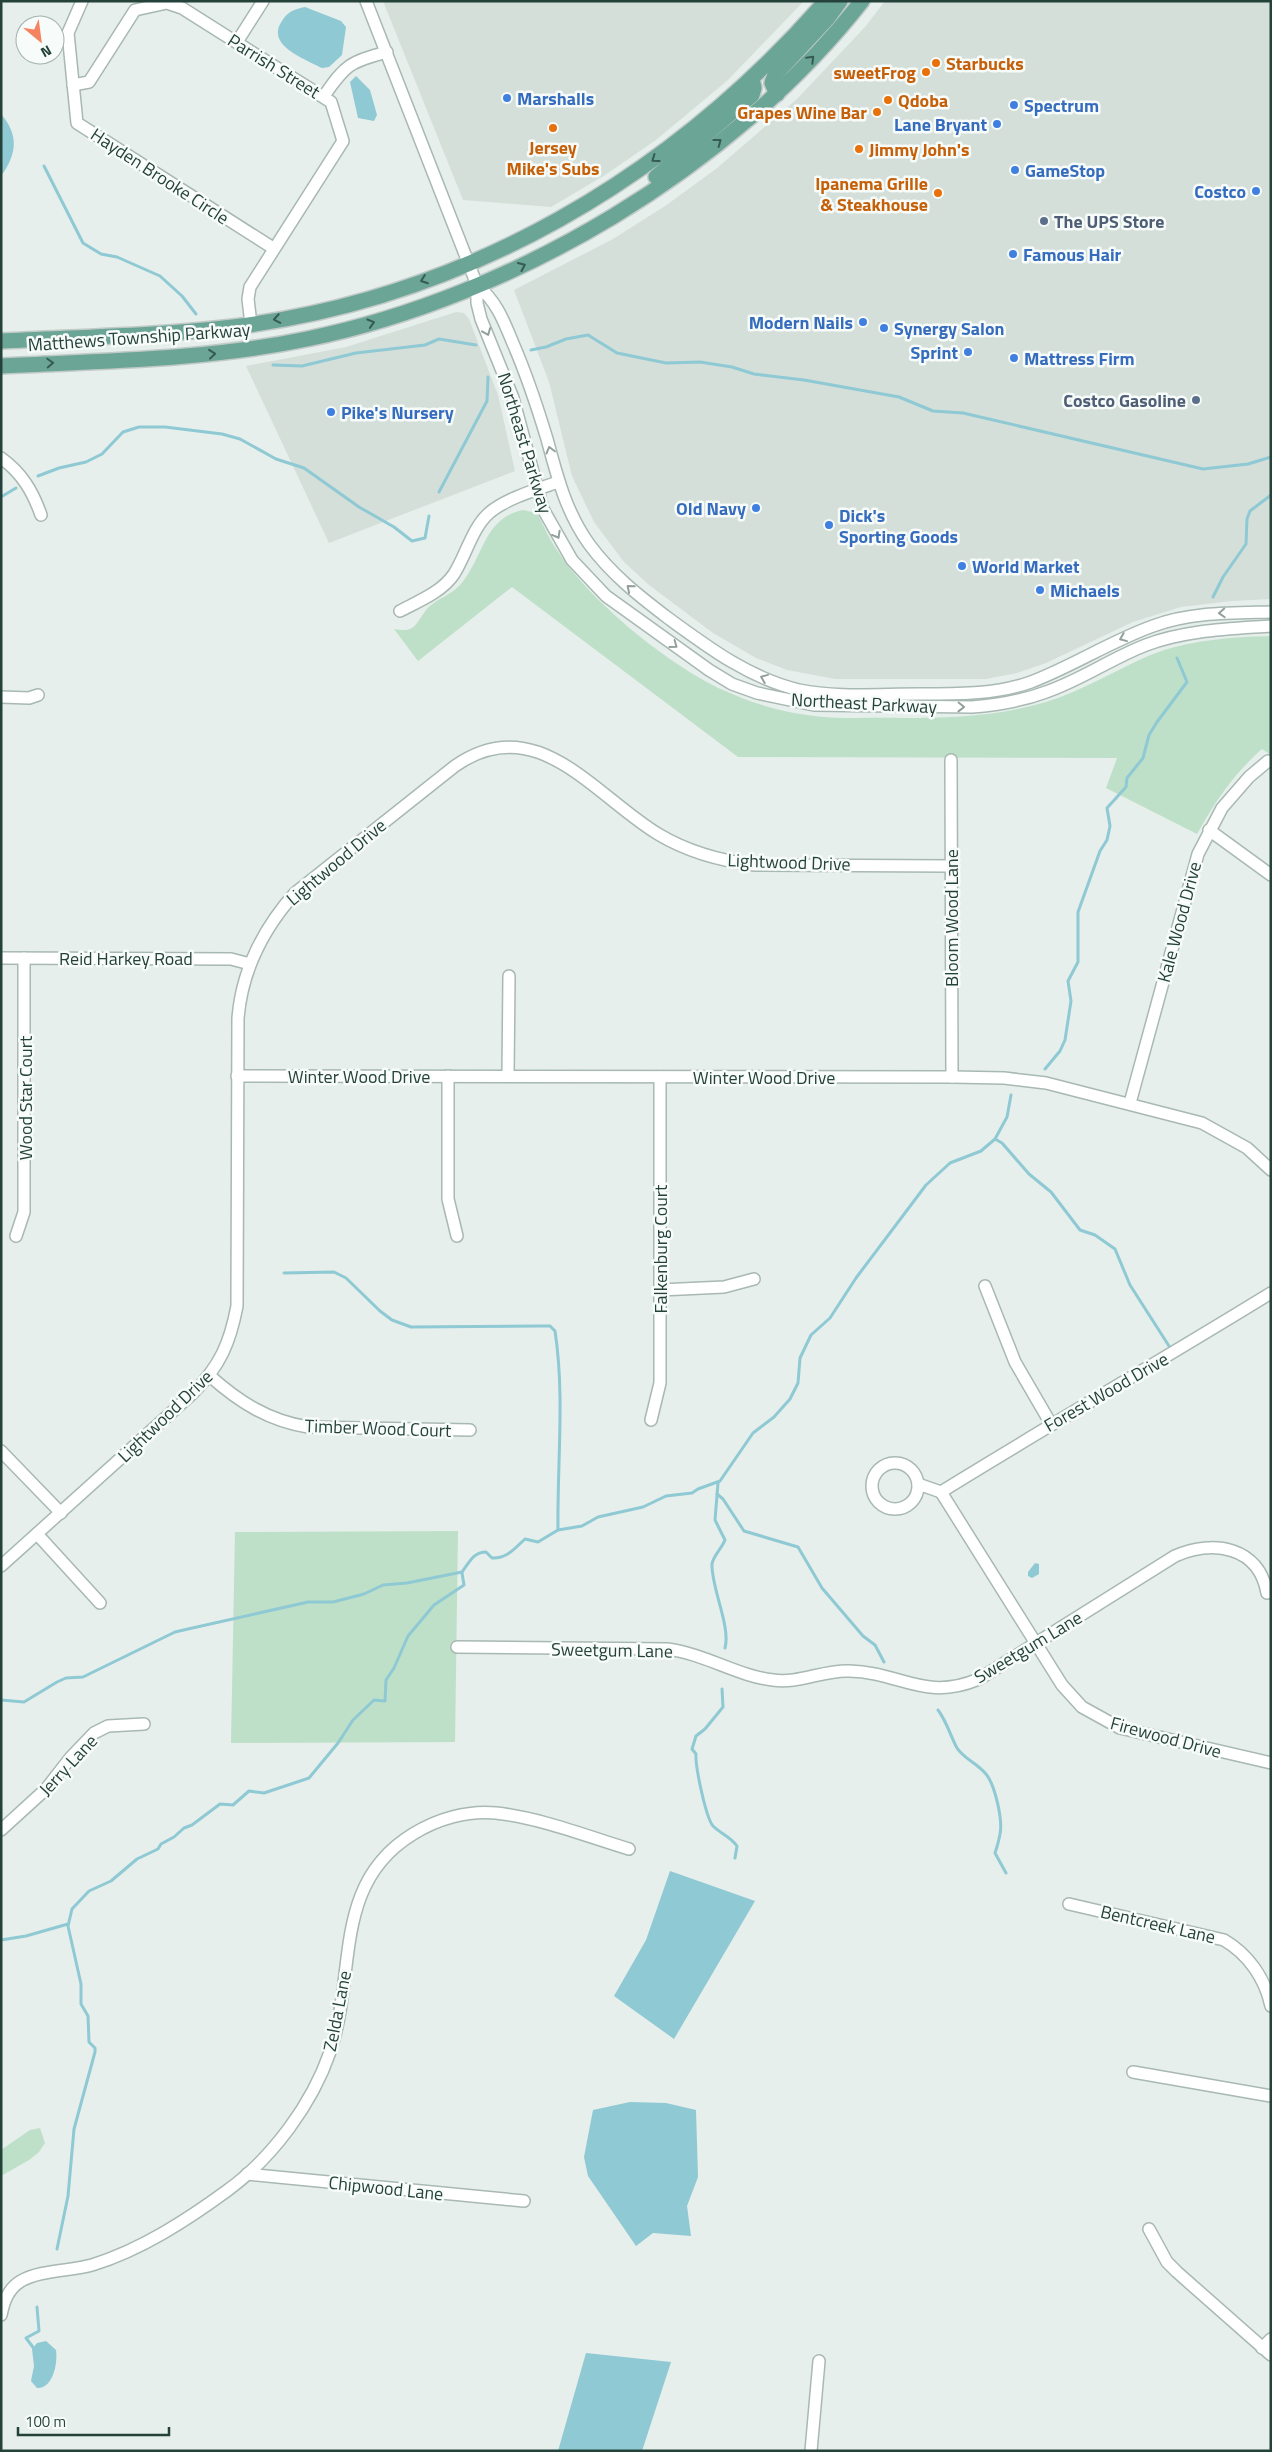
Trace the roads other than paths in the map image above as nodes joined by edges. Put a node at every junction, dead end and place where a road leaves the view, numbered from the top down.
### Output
1 (82, 1) edge
2 (263, 1) edge
3 (366, 1) edge
4 (826, 1) edge
5 (840, 1) edge
6 (862, 1) edge
7 (236, 42) junction
8 (387, 52) junction
9 (752, 79) junction
10 (73, 85) junction
11 (777, 94) junction
12 (324, 96) junction
13 (638, 199) junction
14 (273, 248) junction
15 (470, 264) junction
16 (478, 285) junction
17 (252, 324) junction
18 (1, 341) edge
19 (1, 366) edge
20 (1, 458) edge
21 (558, 482) junction
22 (537, 490) junction
23 (41, 515) dead end
24 (400, 611) dead end
25 (1271, 612) edge
26 (1271, 626) edge
27 (38, 695) dead end
28 (1, 697) edge
29 (951, 760) dead end
30 (1268, 761) dead end
31 (1209, 830) junction
32 (952, 866) junction
33 (1271, 875) edge
34 (1, 958) edge
35 (24, 958) junction
36 (250, 964) junction
37 (509, 976) dead end
38 (237, 1076) junction
39 (448, 1076) junction
40 (508, 1076) junction
41 (660, 1076) junction
42 (952, 1077) junction
43 (1130, 1103) junction
44 (1271, 1170) edge
45 (16, 1236) dead end
46 (457, 1236) dead end
47 (754, 1280) dead end
48 (985, 1286) dead end
49 (660, 1290) junction
50 (1271, 1292) edge
51 (210, 1376) junction
52 (651, 1420) dead end
53 (1051, 1424) junction
54 (470, 1430) dead end
55 (1, 1451) edge
56 (918, 1484) junction
57 (941, 1492) junction
58 (60, 1513) junction
59 (38, 1534) junction
60 (1, 1566) edge
61 (1268, 1593) dead end
62 (100, 1603) dead end
63 (1036, 1645) junction
64 (456, 1647) dead end
65 (144, 1724) dead end
66 (1271, 1763) edge
67 (1, 1830) edge
68 (629, 1849) dead end
69 (1069, 1904) dead end
70 (1271, 2006) edge
71 (1133, 2072) dead end
72 (1271, 2096) edge
73 (247, 2174) junction
74 (524, 2201) dead end
75 (1150, 2229) dead end
76 (1, 2315) edge
77 (1271, 2338) edge
78 (1266, 2352) edge
79 (819, 2361) dead end
80 (811, 2451) edge

1 - 10 street, Hayden Brooke Circle
2 - 7 street
3 - 8 street, Northeast Parkway
4 - 9 main road, Matthews Township Parkway
5 - 11 main road
11 -> 6 main road, Matthews Township Parkway
7 - 10 street, Parrish Street
7 - 12 street, Parrish Street
8 - 12 street
8 - 15 street, Northeast Parkway
9 - 13 main road
9 -> 15 main road, Matthews Township Parkway
10 - 14 street, Hayden Brooke Circle
13 -> 11 main road, Matthews Township Parkway
12 - 14 street, Parrish Street
16 -> 13 main road, Matthews Township Parkway
14 - 17 street, Parrish Street
15 - 16 street, Northeast Parkway
15 -> 17 main road, Matthews Township Parkway
19 -> 16 main road, Matthews Township Parkway
21 -> 16 street, Northeast Parkway
16 -> 22 street, Northeast Parkway
17 - 18 main road, Matthews Township Parkway
20 - 23 street
21 - 22 street
25 -> 21 street, Northeast Parkway
22 - 24 street
22 -> 26 street, Northeast Parkway
27 - 28 street
29 - 32 street, Bloom Wood Lane
30 - 31 street, Kale Wood Drive
31 - 33 street
31 - 43 street, Kale Wood Drive
32 - 36 street, Lightwood Drive
32 - 42 street, Bloom Wood Lane
34 - 35 street, Reid Harkey Road
35 - 36 street, Reid Harkey Road
35 - 45 street, Wood Star Court
36 - 38 street, Lightwood Drive
37 - 40 street
38 - 39 street, Winter Wood Drive
38 - 51 street, Lightwood Drive
39 - 40 street, Winter Wood Drive
39 - 46 street
40 - 41 street, Winter Wood Drive
41 - 42 street, Winter Wood Drive
41 - 49 street, Falkenburg Court
42 - 43 street, Winter Wood Drive
43 - 44 street, Winter Wood Drive
47 - 49 street
48 - 53 street
49 - 52 street, Falkenburg Court
50 - 53 street, Forest Wood Drive
51 - 54 street, Timber Wood Court
51 - 58 street, Lightwood Drive
53 - 57 street, Forest Wood Drive
55 - 58 street
56 - 56 street
56 - 57 street
57 - 63 street, Firewood Drive
58 - 59 street, Lightwood Drive
59 - 60 street, Lightwood Drive
59 - 62 street
61 - 63 street, Sweetgum Lane
63 - 64 street, Sweetgum Lane
63 - 66 street, Firewood Drive
65 - 67 street, Jerry Lane
68 - 73 street, Zelda Lane
69 - 70 street, Bentcreek Lane
71 - 72 street
73 - 74 street, Chipwood Lane
73 - 76 street, Zelda Lane
75 - 78 street
77 - 78 street
79 - 80 street

